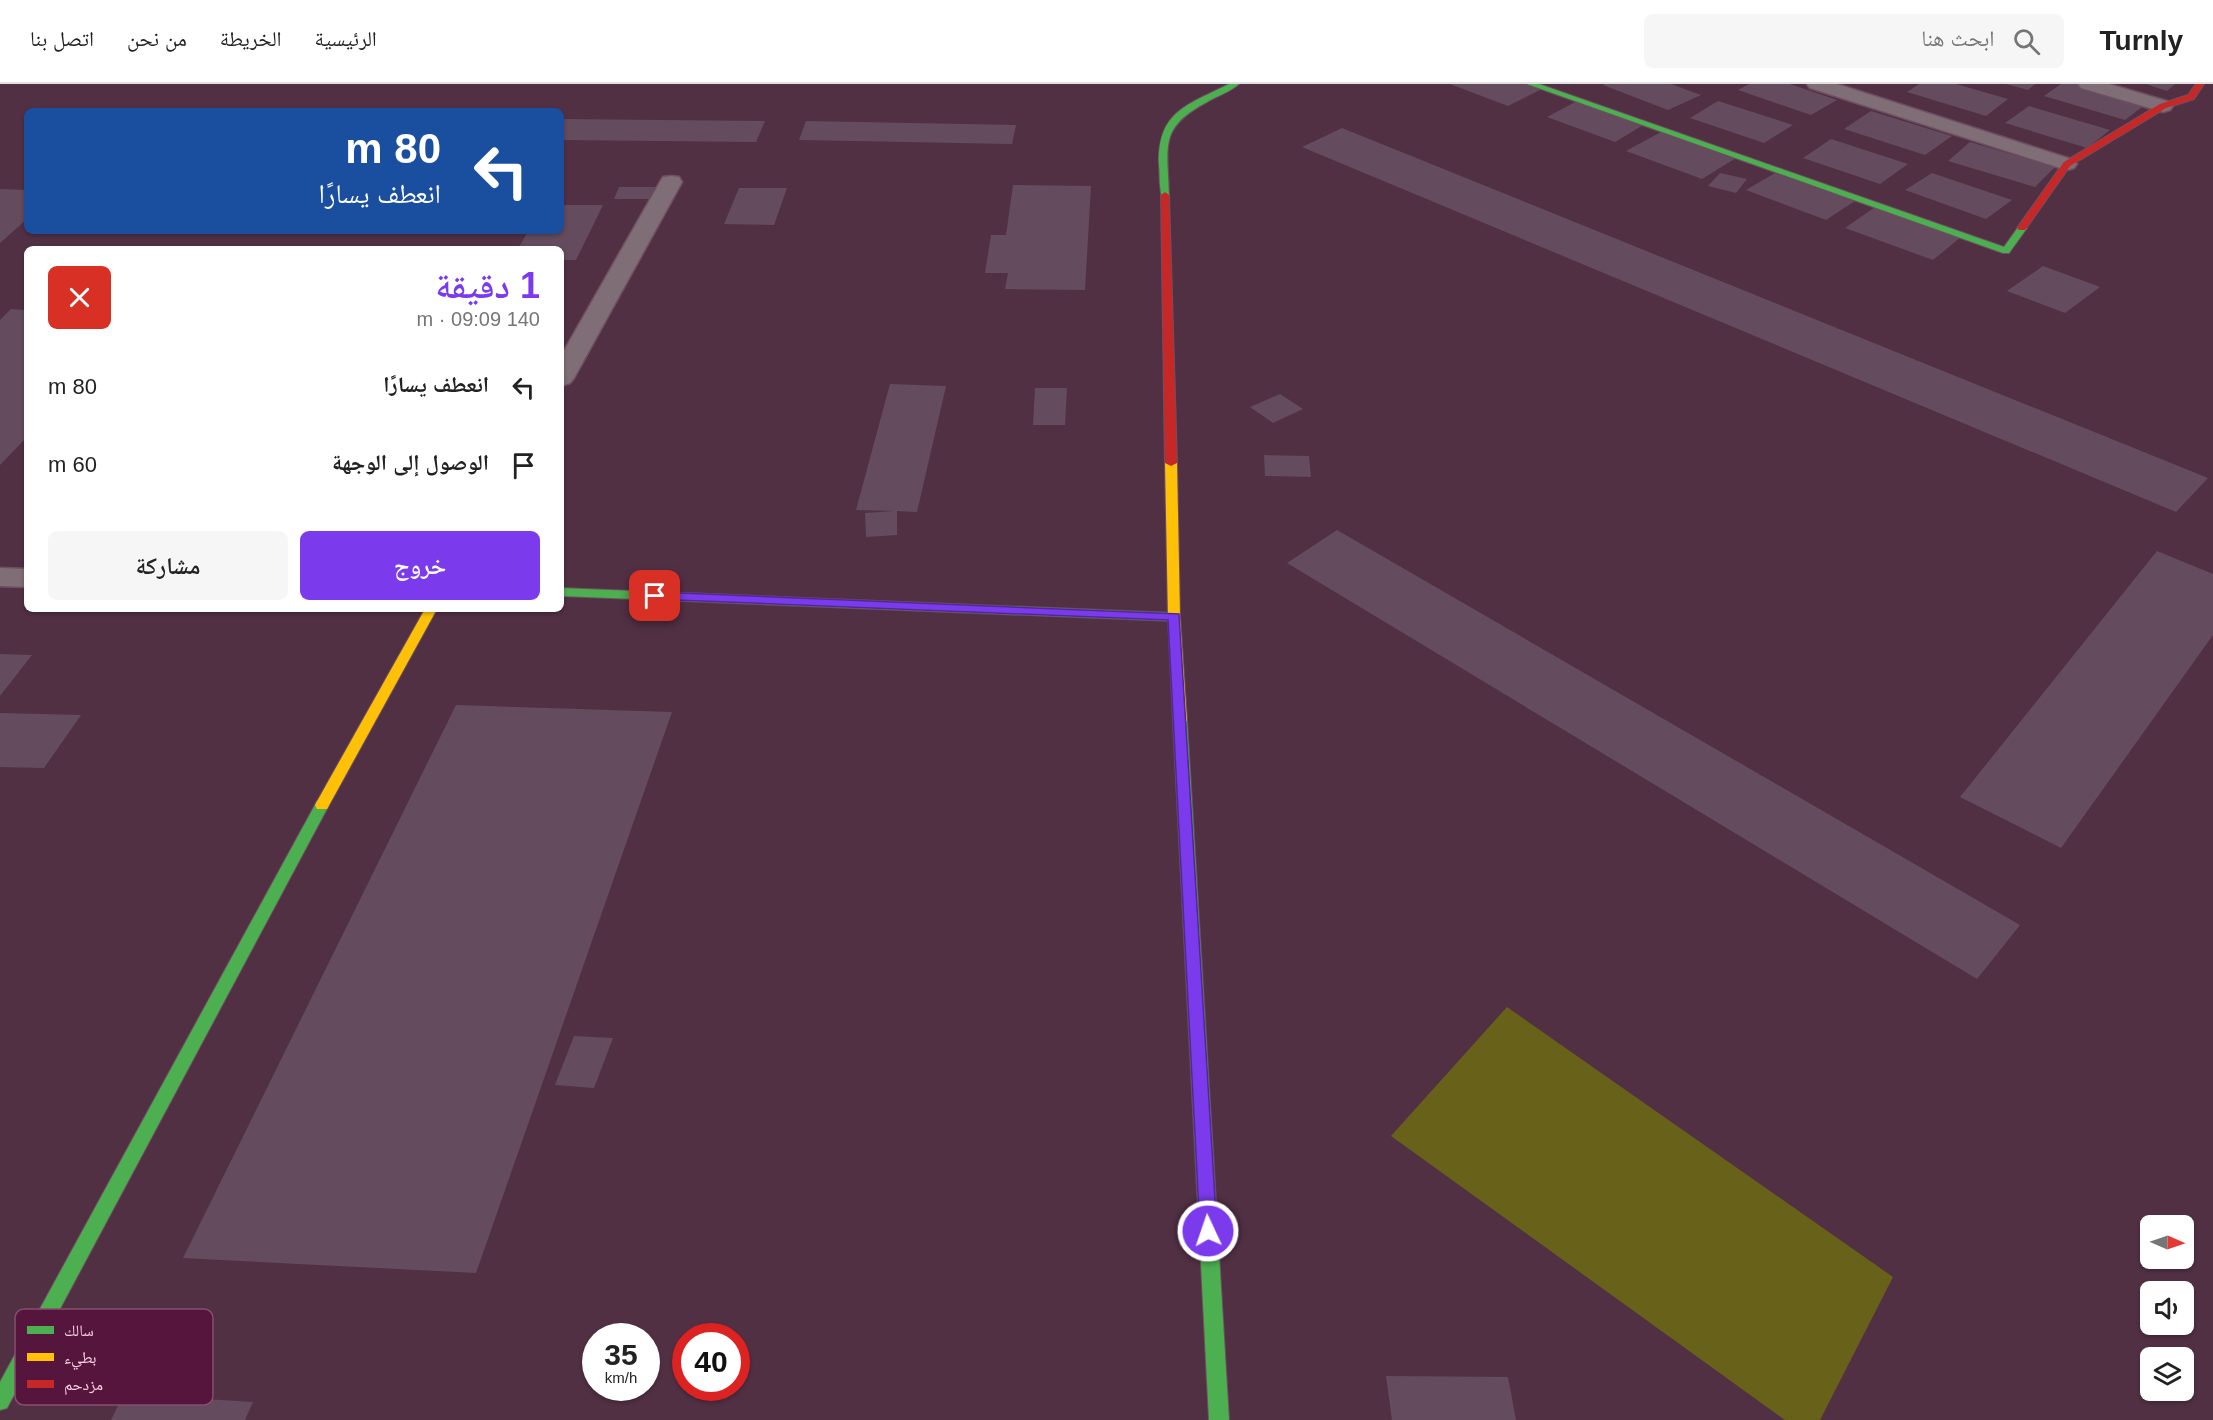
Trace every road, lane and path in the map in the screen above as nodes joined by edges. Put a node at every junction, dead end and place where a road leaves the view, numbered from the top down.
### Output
1 (1235, 84) edge
2 (1817, 84) edge
3 (2088, 84) edge
4 (2200, 84) edge
5 (1539, 85) edge
6 (2163, 106) junction
7 (2067, 164) junction
8 (670, 182) dead end
9 (564, 373) edge
10 (0, 577) edge
11 (24, 578) edge
12 (564, 592) edge
13 (430, 612) edge
14 (1174, 617) junction
15 (50, 1309) edge
16 (15, 1373) edge
17 (0, 1401) edge
18 (1219, 1420) edge

1 - 14 street
2 - 7 street
3 - 6 street
4 - 6 street
5 - 7 street
6 - 7 street
8 - 9 street
10 - 11 street
12 - 14 street
13 - 15 street
14 - 18 street
16 - 17 street

